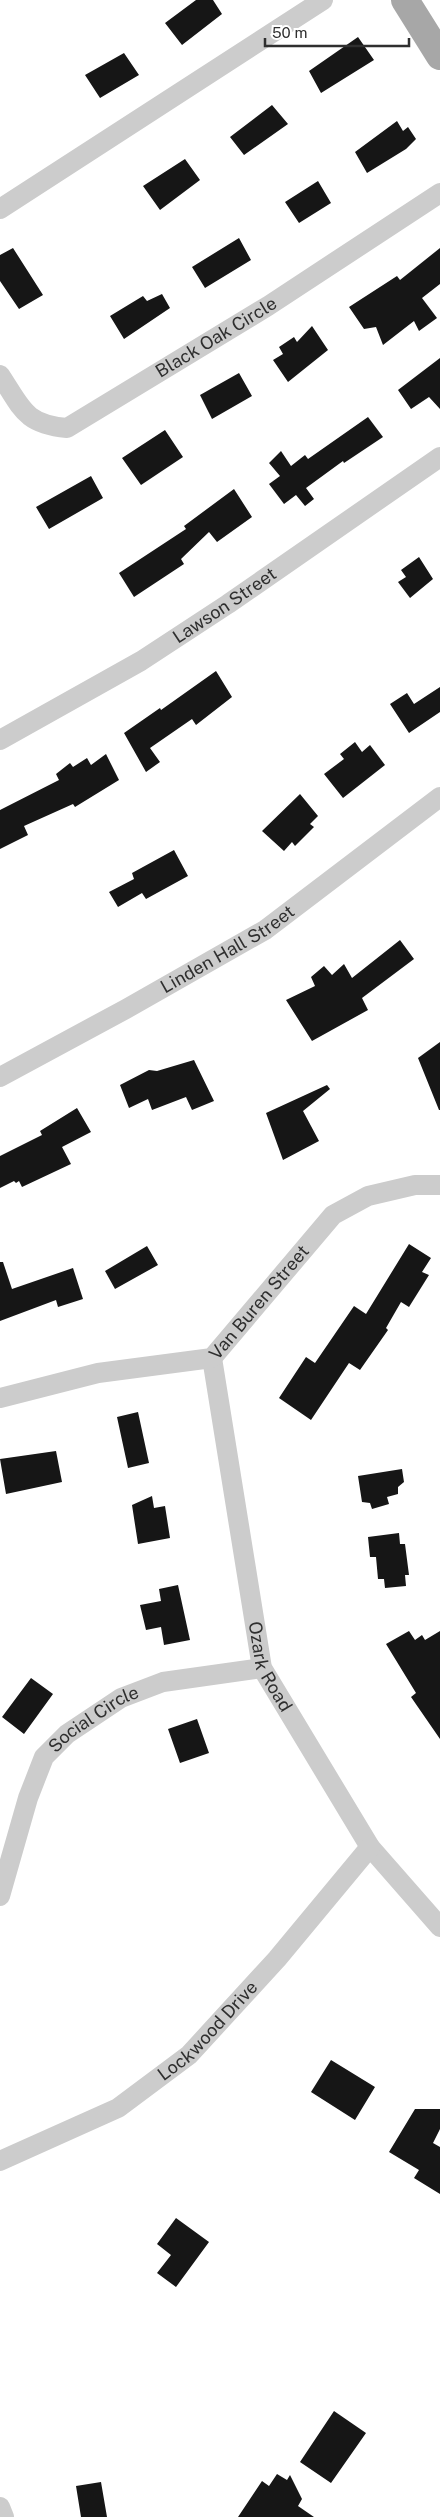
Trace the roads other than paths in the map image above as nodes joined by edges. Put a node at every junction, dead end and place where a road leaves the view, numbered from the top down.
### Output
1 (323, 0) edge
2 (406, 0) edge
3 (440, 56) edge
4 (440, 193) edge
5 (0, 209) edge
6 (0, 375) edge
7 (440, 457) edge
8 (0, 740) edge
9 (440, 797) edge
10 (0, 1077) edge
11 (440, 1185) edge
12 (212, 1358) junction
13 (0, 1398) edge
14 (262, 1668) junction
15 (370, 1846) junction
16 (0, 1896) edge
17 (440, 1927) edge
18 (0, 2160) edge
19 (0, 2508) edge
20 (4, 2517) edge

1 - 5 street
2 - 3 main road
4 - 6 street, Black Oak Circle
7 - 8 street, Lawson Street
9 - 10 street, Linden Hall Street
11 - 12 street, Van Buren Street
12 - 13 street, Van Buren Street
12 - 14 street, Ozark Road
14 - 15 street, Ozark Road
14 - 16 street, Social Circle
15 - 17 street, Ozark Road
15 - 18 street, Lockwood Drive
19 - 20 street

